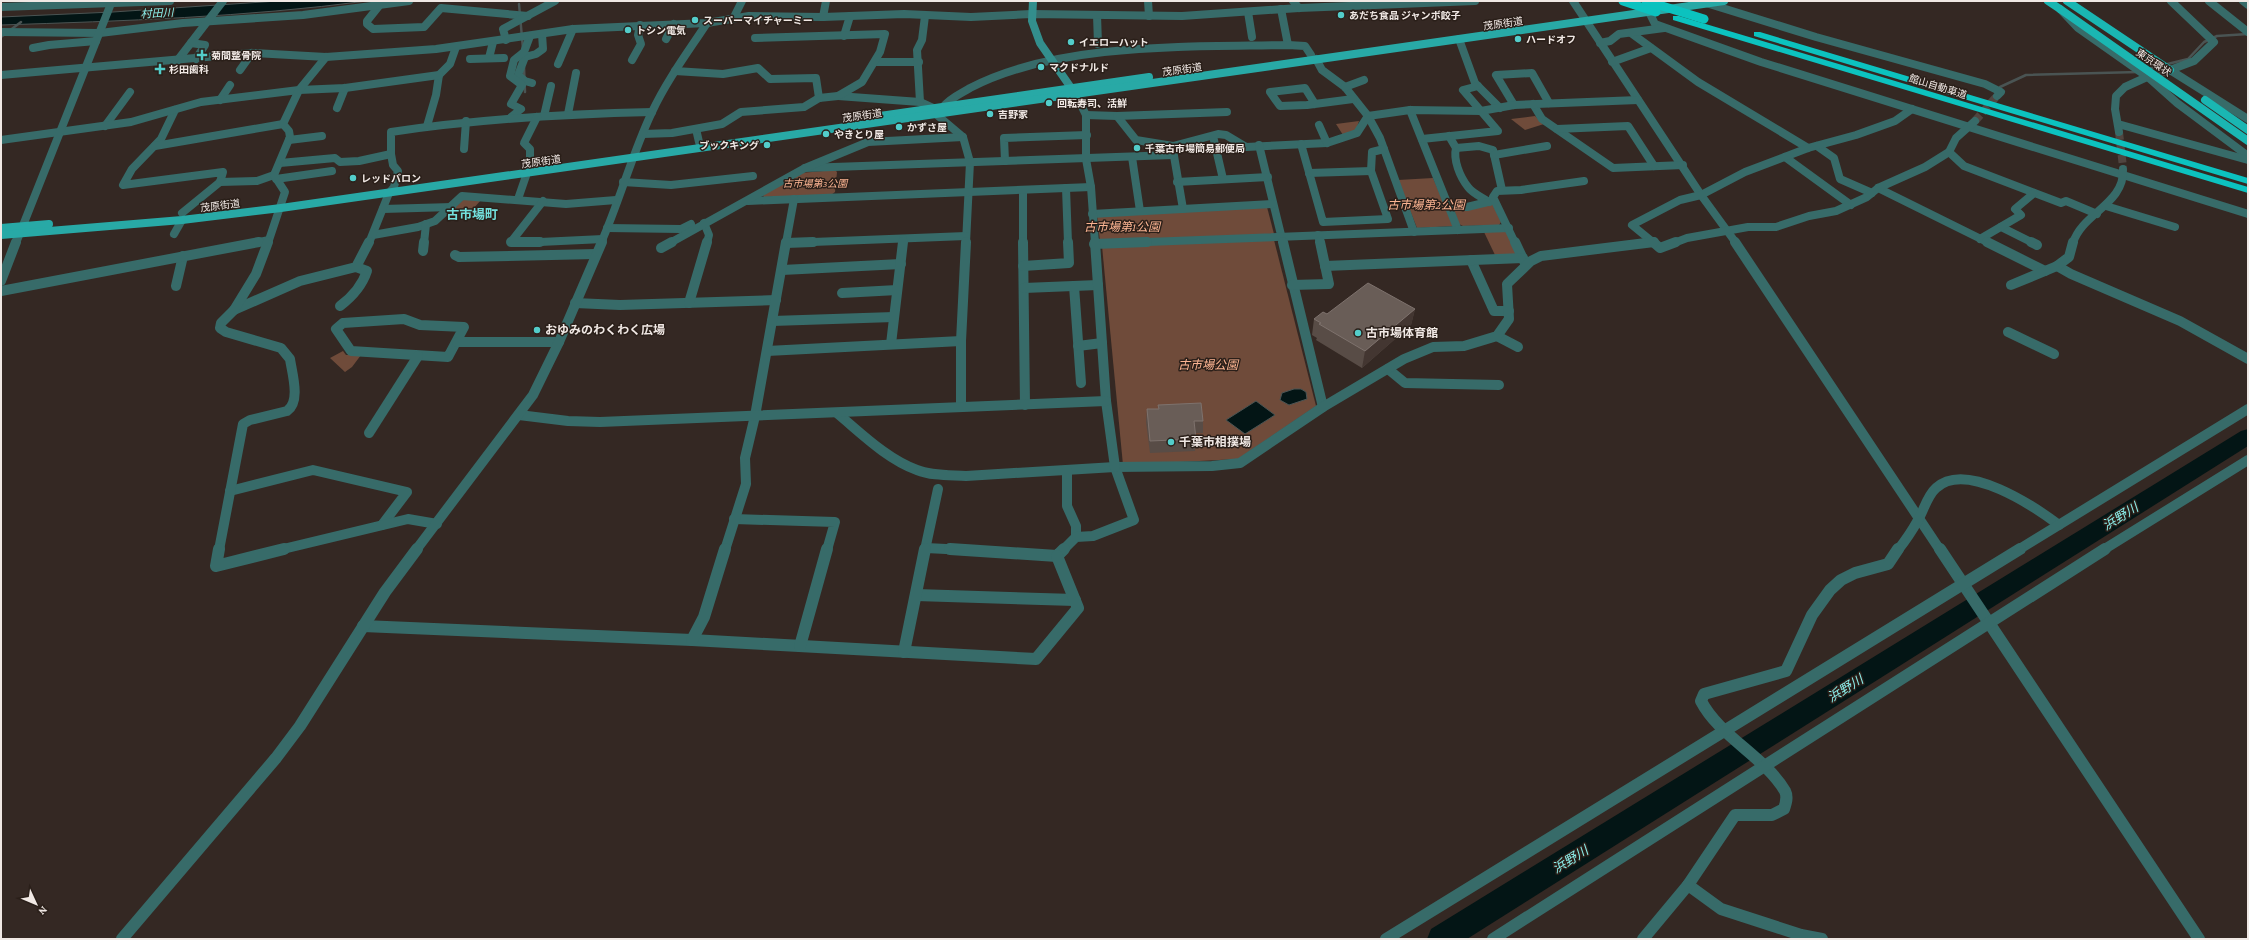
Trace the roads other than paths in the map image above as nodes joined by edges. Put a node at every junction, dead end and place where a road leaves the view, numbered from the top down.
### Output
1 (170, 1) edge
2 (223, 1) edge
3 (409, 1) edge
4 (555, 1) edge
5 (742, 1) edge
6 (826, 1) edge
7 (1033, 1) edge
8 (1148, 1) edge
9 (1293, 1) edge
10 (1476, 1) edge
11 (1573, 1) edge
12 (1623, 1) edge
13 (1646, 1) edge
14 (1686, 1) edge
15 (1724, 1) edge
16 (2048, 1) edge
17 (2171, 1) edge
18 (2209, 1) edge
19 (2243, 1) edge
20 (111, 2) edge
21 (1388, 3) edge
22 (1706, 3) junction
23 (2060, 5) edge
24 (2069, 5) edge
25 (2248, 5) edge
26 (379, 6) junction
27 (1, 7) edge
28 (1299, 8) junction
29 (1281, 9) junction
30 (1248, 12) junction
31 (1649, 12) junction
32 (1031, 14) junction
33 (1097, 15) junction
34 (528, 16) junction
35 (850, 16) junction
36 (925, 16) junction
37 (1149, 16) junction
38 (823, 17) junction
39 (734, 18) junction
40 (1585, 19) junction
41 (206, 23) junction
42 (707, 23) junction
43 (674, 24) junction
44 (640, 25) junction
45 (1664, 28) junction
46 (573, 29) junction
47 (1, 32) edge
48 (2248, 32) edge
49 (100, 33) junction
50 (1631, 33) junction
51 (542, 34) junction
52 (530, 36) junction
53 (844, 36) junction
54 (1252, 37) dead end
55 (755, 38) dead end
56 (666, 39) dead end
57 (1459, 39) junction
58 (506, 40) junction
59 (96, 41) junction
60 (493, 42) junction
61 (191, 43) junction
62 (1098, 44) dead end
63 (1600, 44) junction
64 (1288, 45) junction
65 (456, 47) junction
66 (33, 48) dead end
67 (1651, 48) junction
68 (252, 54) junction
69 (326, 57) junction
70 (1313, 57) junction
71 (489, 58) junction
72 (504, 58) dead end
73 (196, 59) junction
74 (470, 59) dead end
75 (632, 60) dead end
76 (1051, 60) junction
77 (177, 61) junction
78 (875, 62) junction
79 (919, 62) junction
80 (1612, 62) junction
81 (558, 64) dead end
82 (84, 67) junction
83 (240, 70) dead end
84 (2170, 70) junction
85 (675, 71) junction
86 (576, 73) dead end
87 (1, 75) edge
88 (439, 75) junction
89 (2147, 77) junction
90 (1364, 80) dead end
91 (532, 83) dead end
92 (230, 85) dead end
93 (551, 86) dead end
94 (1478, 86) junction
95 (1345, 87) junction
96 (344, 88) junction
97 (299, 90) junction
98 (130, 92) dead end
99 (1074, 92) junction
100 (838, 96) junction
101 (1997, 96) dead end
102 (819, 98) junction
103 (1353, 99) junction
104 (220, 100) junction
105 (1638, 100) junction
106 (920, 102) junction
107 (1549, 103) junction
108 (1315, 104) junction
109 (1533, 104) junction
110 (1514, 105) junction
111 (943, 107) junction
112 (337, 108) dead end
113 (1500, 108) junction
114 (1912, 109) junction
115 (175, 110) junction
116 (1410, 110) junction
117 (1481, 111) junction
118 (652, 112) junction
119 (935, 112) junction
120 (1228, 112) dead end
121 (568, 114) junction
122 (1086, 115) junction
123 (541, 116) junction
124 (1116, 116) junction
125 (1368, 116) junction
126 (511, 117) junction
127 (2248, 120) edge
128 (466, 121) junction
129 (1975, 121) tunnel mouth
130 (283, 124) junction
131 (1319, 125) dead end
132 (105, 126) junction
133 (427, 126) junction
134 (1968, 127) junction
135 (696, 129) junction
136 (1557, 129) junction
137 (2248, 130) edge
138 (59, 132) junction
139 (643, 134) junction
140 (1087, 135) junction
141 (322, 136) dead end
142 (1213, 136) junction
143 (1449, 136) junction
144 (963, 137) junction
145 (1422, 139) junction
146 (1, 140) edge
147 (288, 140) junction
148 (2248, 140) edge
149 (699, 142) junction
150 (1327, 143) junction
151 (1302, 144) junction
152 (1259, 145) junction
153 (155, 146) junction
154 (1173, 146) junction
155 (1547, 146) dead end
156 (1817, 146) junction
157 (1456, 148) junction
158 (1808, 148) junction
159 (464, 149) dead end
160 (1384, 150) junction
161 (1949, 152) junction
162 (391, 154) junction
163 (634, 155) junction
164 (1173, 155) junction
165 (1494, 155) junction
166 (2248, 156) edge
167 (1132, 157) junction
168 (1785, 157) junction
169 (1086, 159) junction
170 (2248, 160) edge
171 (1005, 161) junction
172 (970, 162) junction
173 (280, 163) junction
174 (1683, 165) junction
175 (1654, 166) junction
176 (805, 168) junction
177 (528, 170) junction
178 (332, 171) dead end
179 (1371, 171) junction
180 (2124, 171) junction
181 (1309, 173) junction
182 (752, 176) dead end
183 (275, 177) junction
184 (1268, 177) junction
185 (1223, 179) junction
186 (1584, 181) dead end
187 (2248, 181) edge
188 (220, 182) junction
189 (623, 182) junction
190 (1177, 182) junction
191 (1091, 187) junction
192 (1066, 188) junction
193 (391, 190) junction
194 (1023, 190) junction
195 (1502, 190) junction
196 (2248, 190) edge
197 (1875, 191) junction
198 (968, 192) junction
199 (2034, 193) junction
200 (1701, 195) junction
201 (518, 199) junction
202 (794, 199) junction
203 (616, 200) junction
204 (543, 201) junction
205 (748, 201) junction
206 (1492, 201) junction
207 (1273, 204) junction
208 (282, 205) junction
209 (1851, 205) junction
210 (2106, 206) junction
211 (452, 207) junction
212 (1449, 207) junction
213 (383, 209) junction
214 (1183, 209) junction
215 (1140, 211) junction
216 (1092, 214) junction
217 (2097, 214) junction
218 (2248, 214) edge
219 (182, 216) junction
220 (714, 217) junction
221 (1341, 221) junction
222 (704, 223) junction
223 (426, 224) junction
224 (2001, 227) junction
225 (2175, 227) dead end
226 (1, 228) edge
227 (607, 228) junction
228 (1509, 228) junction
229 (23, 230) junction
230 (1458, 230) junction
231 (1726, 230) junction
232 (1414, 232) junction
233 (174, 234) dead end
234 (1344, 234) junction
235 (1, 235) edge
236 (373, 235) junction
237 (1318, 235) junction
238 (966, 236) junction
239 (1280, 237) junction
240 (603, 239) junction
241 (902, 239) junction
242 (1980, 239) junction
243 (269, 240) junction
244 (1654, 242) junction
245 (786, 243) junction
246 (1094, 244) junction
247 (2037, 245) dead end
248 (660, 248) dead end
249 (423, 251) dead end
250 (596, 254) junction
251 (456, 255) dead end
252 (183, 256) junction
253 (1471, 260) junction
254 (1524, 262) junction
255 (5, 264) edge
256 (900, 264) junction
257 (1023, 266) junction
258 (1325, 266) junction
259 (2057, 266) junction
260 (356, 267) junction
261 (782, 270) junction
262 (2044, 270) junction
263 (1, 281) edge
264 (1098, 285) junction
265 (1292, 285) junction
266 (2011, 285) dead end
267 (176, 286) dead end
268 (1074, 286) junction
269 (1024, 288) junction
270 (897, 290) junction
271 (1, 291) edge
272 (842, 293) dead end
273 (776, 300) junction
274 (575, 303) junction
275 (689, 303) junction
276 (340, 306) dead end
277 (234, 310) junction
278 (1509, 311) junction
279 (894, 317) junction
280 (772, 321) junction
281 (2008, 332) dead end
282 (1497, 336) junction
283 (961, 341) junction
284 (456, 342) junction
285 (559, 342) junction
286 (1102, 343) junction
287 (891, 344) junction
288 (1078, 346) junction
289 (1518, 347) dead end
290 (767, 350) junction
291 (2054, 354) dead end
292 (418, 356) junction
293 (2248, 359) edge
294 (1388, 369) junction
295 (1081, 384) dead end
296 (1499, 385) dead end
297 (1106, 401) junction
298 (1025, 404) junction
299 (961, 406) junction
300 (1323, 407) junction
301 (2248, 409) edge
302 (838, 414) junction
303 (519, 416) junction
304 (755, 416) junction
305 (369, 433) dead end
306 (2248, 460) edge
307 (1115, 467) junction
308 (1067, 470) junction
309 (938, 488) dead end
310 (230, 491) junction
311 (734, 519) junction
312 (1919, 519) junction
313 (438, 524) junction
314 (382, 525) junction
315 (2059, 525) junction
316 (1076, 537) junction
317 (926, 548) junction
318 (1057, 556) junction
319 (1963, 586) junction
320 (916, 595) junction
321 (1075, 600) junction
322 (1989, 622) junction
323 (363, 626) junction
324 (692, 640) junction
325 (800, 646) junction
326 (904, 652) junction
327 (1727, 730) junction
328 (1764, 767) junction
329 (1688, 885) junction
330 (1648, 937) edge
331 (122, 939) edge
332 (1386, 939) edge
333 (1493, 939) edge
334 (1822, 939) edge
335 (2199, 939) edge

1 - 20 street
2 - 41 street
3 - 26 street
4 - 34 street
5 - 39 street
6 - 38 street
7 - 32 main road
8 - 37 street
9 - 28 street
10 - 21 street
11 - 40 street
12 - 196 highway, 館山自動車道, bridge
13 - 187 highway, 館山自動車道, bridge
14 - 40 main road, 茂原街道
15 - 22 main road, 茂原街道
16 - 23 highway, 東京環状
17 - 84 street
18 - 48 street
19 - 25 street
20 - 27 street
20 - 49 street
21 - 28 street
22 - 31 main road, 茂原街道
22 - 101 street
23 - 24 highway, 東京環状
23 - 89 street
23 - 148 highway, 東京環状, bridge
24 - 84 highway
24 - 137 highway, 東京環状, bridge
26 - 34 street
26 - 41 street
28 - 29 street
29 - 30 street
29 - 64 street
30 - 37 street
30 - 54 street
31 - 40 main road, 茂原街道
31 - 45 street
32 - 33 street
32 - 36 street
32 - 76 main road
33 - 37 street
33 - 62 street
34 - 58 street
35 - 36 street
35 - 38 street
35 - 53 street
36 - 79 street
38 - 39 street
39 - 42 street
40 - 57 main road, 茂原街道
40 - 63 street
40 - 70 main road, 茂原街道
41 - 49 street
41 - 61 street
42 - 43 street
42 - 85 street
43 - 44 street
43 - 56 street
44 - 46 street
44 - 75 street
45 - 50 street
45 - 114 street
46 - 51 street
46 - 81 street
47 - 49 street
49 - 59 street
50 - 63 street
50 - 67 street
51 - 52 street
51 - 91 street
52 - 58 street
52 - 126 street
53 - 55 street
53 - 78 street
57 - 70 main road, 茂原街道
57 - 94 street
58 - 60 street
59 - 66 street
59 - 82 street
60 - 65 street
60 - 71 street
61 - 73 street
61 - 77 street
63 - 80 street
64 - 70 street
64 - 76 street
65 - 69 street
65 - 88 street
67 - 80 street
67 - 158 street
68 - 69 street
68 - 73 street
68 - 83 street
69 - 97 street
70 - 95 street
70 - 99 main road, 茂原街道
71 - 72 street
71 - 74 street
73 - 77 street
76 - 99 main road
76 - 111 street
77 - 82 street
78 - 79 street
78 - 100 street
79 - 106 street
80 - 105 street
82 - 87 street
82 - 138 street
84 - 127 street
85 - 102 street
85 - 118 street
86 - 121 street
88 - 96 street
88 - 133 street
89 - 166 street
89 - 170 street
90 - 95 street
92 - 104 street
93 - 123 street
94 - 113 street
94 - 117 street
95 - 103 street
96 - 97 street
96 - 112 street
97 - 104 street
97 - 130 street
98 - 132 street
99 - 111 main road, 茂原街道
99 - 119 main road, 茂原街道
99 - 122 street
100 - 102 street
100 - 106 street
102 - 135 street
103 - 108 street
103 - 125 street
104 - 115 street
105 - 107 street
105 - 174 street
106 - 119 street
107 - 109 street
107 - 110 street
108 - 108 street
109 - 110 street
109 - 136 street
110 - 113 street
111 - 119 main road, 茂原街道
113 - 117 street
114 - 134 street
114 - 156 street
115 - 132 street
115 - 153 street
116 - 117 street
116 - 125 street
116 - 145 street
117 - 143 street
118 - 121 street
118 - 139 street
119 - 144 street
119 - 149 main road, 茂原街道
119 - 163 main road, 茂原街道
120 - 124 street
121 - 123 street
122 - 124 street
122 - 140 street
123 - 126 street
123 - 177 street
124 - 154 street
125 - 150 street
125 - 160 street
126 - 128 street
128 - 133 street
128 - 159 street
129 - 134 street
130 - 147 street
130 - 153 street
131 - 150 street
132 - 138 street
133 - 162 street
134 - 161 street
134 - 180 street
135 - 139 street
135 - 149 street
136 - 175 street
136 - 175 street
138 - 146 street
138 - 229 street
139 - 163 street
140 - 169 street
140 - 171 street
141 - 147 street
142 - 152 street
142 - 154 street
142 - 185 street
143 - 145 street
143 - 157 street
144 - 172 street
144 - 176 street
145 - 212 street
147 - 173 street
149 - 163 main road, 茂原街道
150 - 151 street
151 - 152 street
151 - 181 street
152 - 184 street
153 - 188 street
154 - 164 street
155 - 165 street
156 - 158 street
156 - 197 street
157 - 165 street
157 - 206 street
158 - 168 street
160 - 179 street
160 - 232 street
161 - 197 street
161 - 199 street
162 - 173 street
162 - 193 street
163 - 177 main road, 茂原街道
163 - 189 street
164 - 167 street
164 - 190 street
165 - 195 street
167 - 169 street
167 - 215 street
168 - 200 street
168 - 209 street
169 - 171 street
169 - 191 street
171 - 172 street
172 - 176 street
172 - 198 street
173 - 183 street
174 - 175 street
174 - 200 street
176 - 205 street
177 - 193 main road, 茂原街道
177 - 201 street
178 - 183 street
179 - 181 street
179 - 221 street
180 - 210 street
180 - 218 street
181 - 221 street
182 - 189 street
183 - 188 street
183 - 208 street
184 - 185 street
184 - 207 street
185 - 190 street
186 - 195 street
188 - 219 street
189 - 203 street
190 - 214 street
191 - 192 street
191 - 216 street
192 - 194 street
192 - 257 street
193 - 208 main road, 茂原街道
193 - 213 street
194 - 198 street
194 - 257 street
195 - 206 street
197 - 209 street
197 - 242 street
198 - 202 street
198 - 238 street
199 - 217 street
199 - 224 street
200 - 231 street
200 - 244 street
201 - 204 street
201 - 211 street
202 - 205 street
202 - 245 street
203 - 204 street
203 - 227 street
204 - 240 street
205 - 220 street
206 - 212 street
206 - 228 street
207 - 214 street
207 - 239 street
208 - 219 main road, 茂原街道
208 - 243 street
209 - 231 street
210 - 217 street
210 - 225 street
211 - 213 street
211 - 223 street
212 - 230 street
213 - 236 street
214 - 215 street
215 - 216 street
216 - 246 street
217 - 259 street
219 - 229 main road, 茂原街道
219 - 233 street
220 - 222 street
220 - 227 street
221 - 234 street
222 - 248 street
222 - 275 street
223 - 236 street
223 - 249 street
224 - 242 street
224 - 247 street
226 - 229 main road, 茂原街道
227 - 240 street
228 - 230 street
228 - 254 street
229 - 235 main road, 茂原街道
229 - 255 street
230 - 232 street
231 - 244 street
231 - 312 street
232 - 234 street
234 - 237 street
236 - 260 street
237 - 239 street
237 - 258 street
238 - 241 street
238 - 283 street
239 - 246 street
239 - 265 street
240 - 250 street
241 - 245 street
241 - 256 street
242 - 262 street
243 - 252 street
243 - 277 street
244 - 254 street
245 - 261 street
246 - 264 street
250 - 251 street
250 - 274 street
252 - 267 street
252 - 271 street
253 - 254 street
253 - 258 street
253 - 278 street
254 - 278 street
255 - 263 street
256 - 261 street
256 - 270 street
257 - 269 street
258 - 265 street
259 - 262 street
259 - 293 street
260 - 276 street
260 - 277 street
261 - 273 street
262 - 266 street
264 - 268 street
264 - 286 street
265 - 300 street
268 - 269 street
268 - 288 street
269 - 298 street
270 - 272 street
270 - 279 street
273 - 275 street
273 - 280 street
274 - 275 street
274 - 285 street
277 - 310 street
278 - 282 street
279 - 280 street
279 - 287 street
280 - 290 street
281 - 291 street
282 - 289 street
282 - 294 street
283 - 287 street
283 - 299 street
284 - 285 street
284 - 292 street
284 - 292 street
285 - 303 street
286 - 288 street
286 - 297 street
287 - 290 street
288 - 295 street
290 - 304 street
292 - 305 street
294 - 296 street
294 - 300 street
297 - 298 street
297 - 307 street
298 - 299 street
299 - 302 street
300 - 307 street
301 - 315 street
302 - 304 street
302 - 308 street
303 - 304 street
303 - 313 street
304 - 311 street
306 - 322 street
307 - 308 street
307 - 316 street
308 - 316 street
309 - 317 street
310 - 314 street
310 - 314 street
311 - 324 street
311 - 325 street
312 - 315 street
312 - 319 street
312 - 327 street
313 - 314 street
313 - 323 street
315 - 319 street
316 - 318 street
317 - 318 street
317 - 320 street
318 - 321 street
319 - 322 street
319 - 327 street
320 - 321 street
320 - 326 street
321 - 326 street
322 - 328 street
322 - 335 street
323 - 324 street
323 - 331 street
324 - 325 street
325 - 326 street
327 - 328 street
327 - 332 street
328 - 329 street
328 - 333 street
329 - 330 street
329 - 334 street

